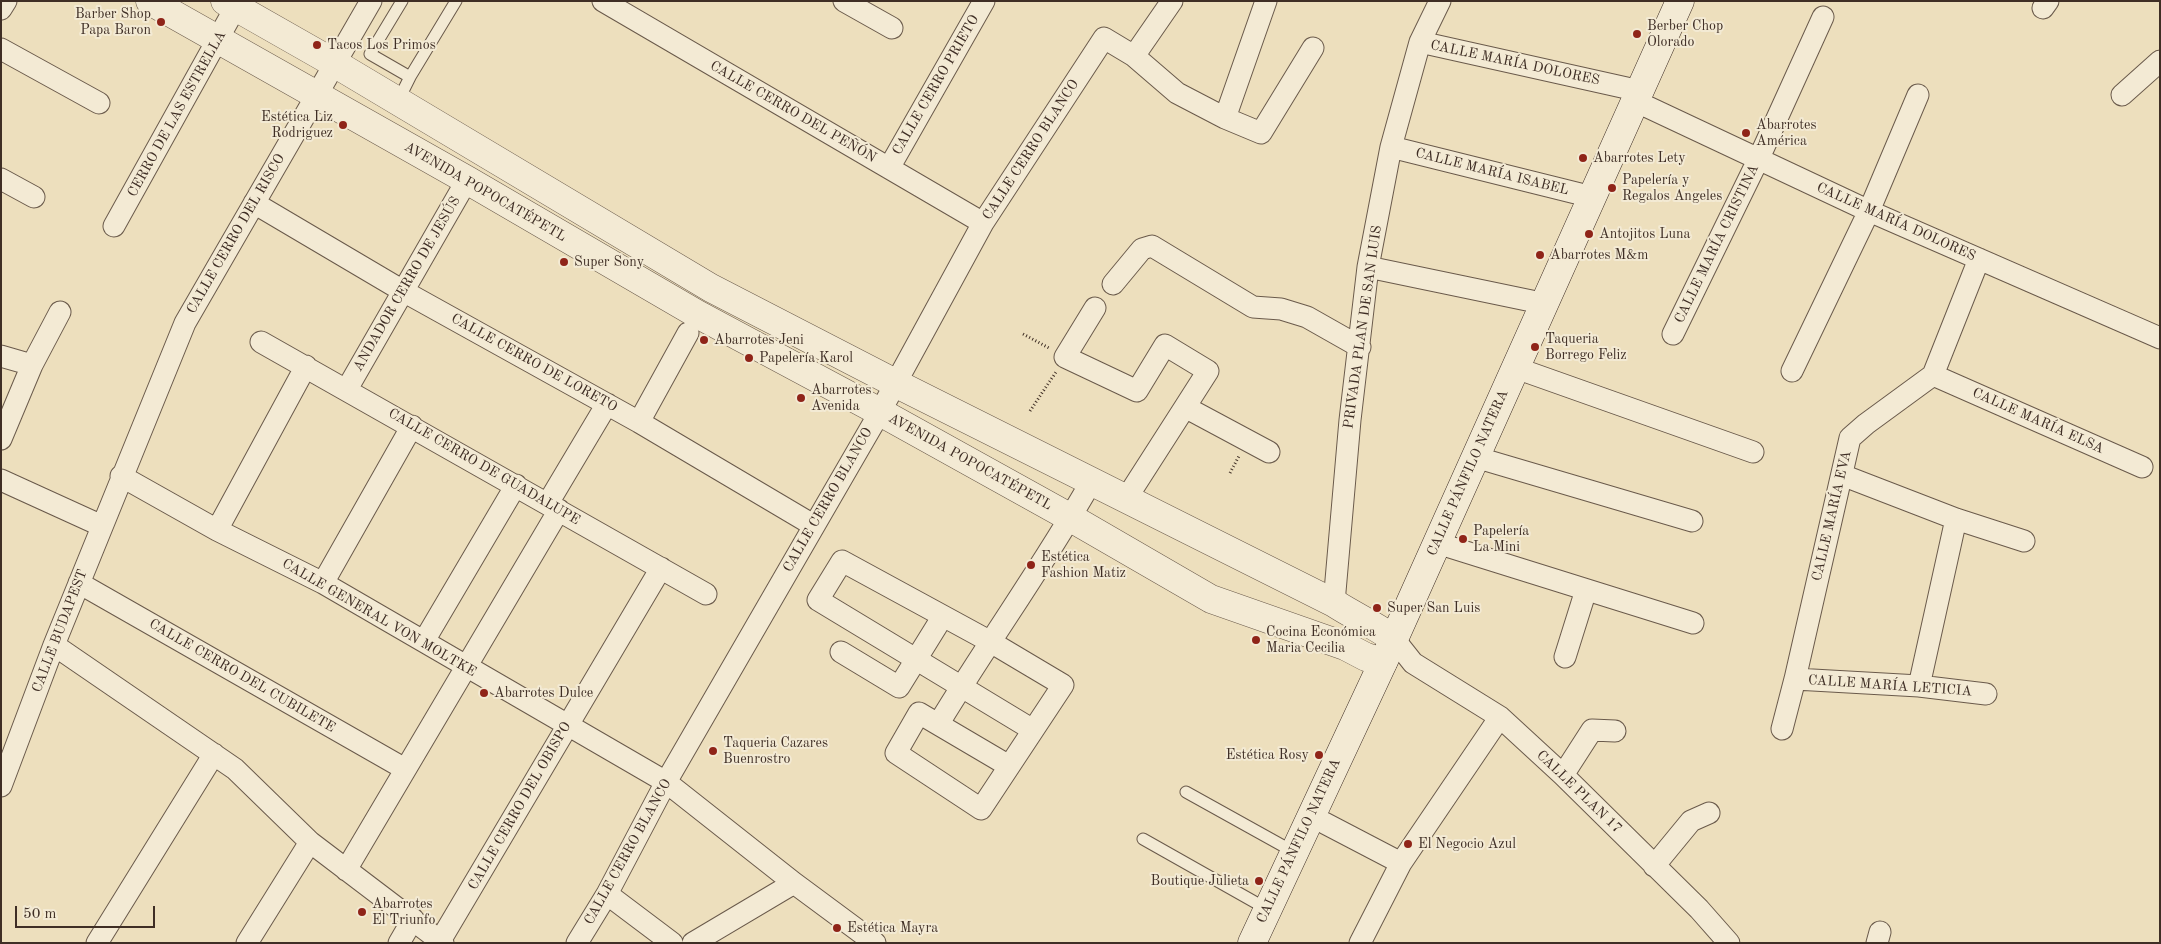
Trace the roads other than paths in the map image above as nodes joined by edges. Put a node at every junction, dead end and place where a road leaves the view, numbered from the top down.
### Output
1 (6, 1) edge
2 (150, 1) edge
3 (371, 1) edge
4 (402, 1) edge
5 (456, 1) edge
6 (603, 1) edge
7 (845, 1) edge
8 (1172, 1) edge
9 (1266, 1) edge
10 (1440, 1) edge
11 (1680, 1) edge
12 (233, 3) edge
13 (988, 4) edge
14 (1, 9) edge
15 (1823, 17) dead end
16 (892, 28) dead end
17 (218, 40) junction
18 (1420, 42) junction
19 (1313, 48) dead end
20 (1, 49) edge
21 (1134, 56) junction
22 (2160, 61) edge
23 (334, 63) junction
24 (410, 77) junction
25 (2122, 95) dead end
26 (316, 96) junction
27 (1637, 96) junction
28 (1918, 96) dead end
29 (398, 101) junction
30 (99, 104) dead end
31 (1225, 118) junction
32 (1391, 147) junction
33 (1758, 158) junction
34 (889, 168) junction
35 (1, 179) edge
36 (467, 180) junction
37 (34, 197) dead end
38 (1592, 197) junction
39 (254, 203) junction
40 (1869, 211) junction
41 (593, 217) junction
42 (983, 223) junction
43 (114, 226) dead end
44 (576, 244) junction
45 (1979, 259) junction
46 (1368, 266) junction
47 (1113, 284) dead end
48 (403, 291) junction
49 (1546, 304) junction
50 (1094, 308) dead end
51 (60, 312) dead end
52 (688, 332) dead end
53 (1673, 334) dead end
54 (2160, 338) edge
55 (261, 342) dead end
56 (1360, 347) junction
57 (1, 356) edge
58 (32, 365) junction
59 (306, 366) junction
60 (1516, 368) junction
61 (1792, 371) dead end
62 (1934, 375) junction
63 (895, 383) junction
64 (346, 389) junction
65 (607, 404) junction
66 (1185, 407) junction
67 (880, 412) junction
68 (639, 422) junction
69 (412, 426) junction
70 (1, 439) edge
71 (1269, 452) dead end
72 (1753, 452) dead end
73 (1476, 457) junction
74 (2142, 467) dead end
75 (1842, 475) junction
76 (121, 476) junction
77 (1, 480) edge
78 (1091, 482) junction
79 (516, 485) junction
80 (1126, 500) junction
81 (553, 506) junction
82 (1071, 518) junction
83 (1956, 519) junction
84 (1692, 521) dead end
85 (813, 525) junction
86 (102, 526) junction
87 (217, 530) junction
88 (2024, 542) dead end
89 (1437, 543) junction
90 (661, 568) junction
91 (79, 583) junction
92 (323, 583) junction
93 (1586, 590) junction
94 (706, 594) dead end
95 (1334, 603) junction
96 (943, 616) junction
97 (1357, 618) junction
98 (1694, 623) dead end
99 (424, 641) junction
100 (989, 641) junction
101 (54, 645) junction
102 (1345, 646) junction
103 (1389, 651) junction
104 (841, 652) dead end
105 (1565, 657) dead end
106 (917, 659) junction
107 (466, 668) junction
108 (1795, 680) junction
109 (962, 686) junction
110 (1919, 686) junction
111 (1986, 694) dead end
112 (1500, 717) junction
113 (939, 723) junction
114 (567, 725) junction
115 (1782, 729) dead end
116 (1033, 730) junction
117 (1615, 731) dead end
118 (214, 754) junction
119 (1009, 766) junction
120 (405, 769) junction
121 (1563, 775) junction
122 (666, 782) junction
123 (1, 786) edge
124 (1186, 792) dead end
125 (1709, 813) dead end
126 (1311, 816) junction
127 (1143, 839) dead end
128 (310, 842) junction
129 (1294, 852) junction
130 (1401, 863) junction
131 (1654, 866) junction
132 (346, 870) junction
133 (794, 883) junction
134 (606, 894) junction
135 (1267, 909) junction
136 (413, 919) junction
137 (442, 942) edge
138 (97, 943) edge
139 (247, 943) edge
140 (399, 943) edge
141 (577, 943) edge
142 (672, 943) edge
143 (693, 943) edge
144 (875, 943) edge
145 (1252, 943) edge
146 (1360, 943) edge
147 (1729, 943) edge

1 - 14 street
2 - 17 street, AVENIDA POPOCATÉPETL
3 - 23 street, CALLE CERRO DEL RISCO
4 - 24 lane
5 - 24 lane
6 - 34 street, CALLE CERRO DEL PEÑÓN
7 - 16 street
8 - 21 street
9 - 31 street
10 - 18 street, PRIVADA PLAN DE SAN LUIS
11 - 27 street, CALLE PÁNFILO NATERA
12 - 17 street, CERRO DE LAS ESTRELLA
12 - 23 street
13 - 34 street, CALLE CERRO PRIETO
15 - 33 street, CALLE MARÍA CRISTINA
17 - 26 street, AVENIDA POPOCATÉPETL
17 - 43 street, CERRO DE LAS ESTRELLA
18 - 27 street, CALLE MARÍA DOLORES
18 - 32 street, PRIVADA PLAN DE SAN LUIS
19 - 31 street
20 - 30 street
21 - 31 street
21 - 42 street, CALLE CERRO BLANCO
22 - 25 street
23 - 26 street, CALLE CERRO DEL RISCO
23 - 29 street
24 - 29 lane
26 - 36 street, AVENIDA POPOCATÉPETL
26 - 39 street, CALLE CERRO DEL RISCO
27 - 33 street, CALLE MARÍA DOLORES
27 - 38 street, CALLE PÁNFILO NATERA
28 - 40 street
29 - 41 street
32 - 38 street, CALLE MARÍA ISABEL
32 - 46 street, PRIVADA PLAN DE SAN LUIS
33 - 40 street, CALLE MARÍA DOLORES
33 - 53 street, CALLE MARÍA CRISTINA
34 - 42 street, CALLE CERRO DEL PEÑÓN
35 - 37 street
36 - 44 street, AVENIDA POPOCATÉPETL
36 - 48 street, ANDADOR CERRO DE JESÚS
38 - 49 street, CALLE PÁNFILO NATERA
39 - 48 street, CALLE CERRO DE LORETO
39 - 76 street, CALLE CERRO DEL RISCO
40 - 45 street, CALLE MARÍA DOLORES
40 - 61 street
41 - 44 street
41 - 63 street
42 - 63 street, CALLE CERRO BLANCO
44 - 67 street, AVENIDA POPOCATÉPETL
45 - 54 street, CALLE MARÍA DOLORES
45 - 62 street
46 - 49 street
46 - 56 street, PRIVADA PLAN DE SAN LUIS
47 - 56 street
48 - 64 street, ANDADOR CERRO DE JESÚS
48 - 65 street, CALLE CERRO DE LORETO
49 - 60 street, CALLE PÁNFILO NATERA
50 - 66 street
51 - 58 street
52 - 68 street
55 - 59 street, CALLE CERRO DE GUADALUPE
56 - 95 street, PRIVADA PLAN DE SAN LUIS
57 - 58 street
58 - 70 street
59 - 64 street, CALLE CERRO DE GUADALUPE
59 - 87 street
60 - 72 street
60 - 73 street, CALLE PÁNFILO NATERA
62 - 74 street, CALLE MARÍA ELSA
62 - 75 street, CALLE MARÍA EVA
63 - 67 street, CALLE CERRO BLANCO
63 - 78 street
64 - 69 street, CALLE CERRO DE GUADALUPE
65 - 68 street, CALLE CERRO DE LORETO
65 - 81 street
66 - 71 street
66 - 80 street
67 - 82 street, AVENIDA POPOCATÉPETL
67 - 85 street, CALLE CERRO BLANCO
68 - 85 street, CALLE CERRO DE LORETO
69 - 79 street, CALLE CERRO DE GUADALUPE
69 - 92 street
73 - 84 street
73 - 89 street, CALLE PÁNFILO NATERA
75 - 83 street
75 - 108 street, CALLE MARÍA EVA
76 - 86 street, CALLE BUDAPEST
76 - 87 street, CALLE GENERAL VON MOLTKE
77 - 86 street
78 - 80 street
78 - 82 street
79 - 81 street, CALLE CERRO DE GUADALUPE
79 - 99 street
80 - 95 street
81 - 90 street, CALLE CERRO DE GUADALUPE
81 - 107 street
82 - 100 street
82 - 102 street, AVENIDA POPOCATÉPETL
83 - 88 street
83 - 110 street
85 - 122 street, CALLE CERRO BLANCO
86 - 91 street, CALLE BUDAPEST
87 - 92 street, CALLE GENERAL VON MOLTKE
89 - 93 street
89 - 103 street, CALLE PÁNFILO NATERA
90 - 94 street, CALLE CERRO DE GUADALUPE
90 - 114 street, CALLE CERRO DEL OBISPO
91 - 101 street, CALLE BUDAPEST
91 - 120 street, CALLE CERRO DEL CUBILETE
92 - 99 street, CALLE GENERAL VON MOLTKE
93 - 98 street
93 - 105 street
95 - 97 street
96 - 100 street
96 - 106 street
96 - 106 street
97 - 102 street
97 - 103 street
99 - 107 street, CALLE GENERAL VON MOLTKE
100 - 109 street
100 - 116 street
101 - 118 street
101 - 123 street, CALLE BUDAPEST
102 - 103 street, AVENIDA POPOCATÉPETL
103 - 112 street, CALLE PLAN 17
103 - 126 street, CALLE PÁNFILO NATERA
104 - 106 street
106 - 109 street
107 - 114 street, CALLE GENERAL VON MOLTKE
107 - 120 street
108 - 110 street, CALLE MARÍA LETICIA
108 - 115 street, CALLE MARÍA EVA
109 - 113 street
109 - 116 street
110 - 111 street, CALLE MARÍA LETICIA
112 - 121 street, CALLE PLAN 17
112 - 130 street
113 - 119 street
113 - 119 street
114 - 122 street, CALLE GENERAL VON MOLTKE
114 - 137 street, CALLE CERRO DEL OBISPO
116 - 119 street
117 - 121 street
118 - 128 street
118 - 138 street
120 - 132 street
121 - 131 street, CALLE PLAN 17
122 - 133 street, CALLE GENERAL VON MOLTKE
122 - 134 street, CALLE CERRO BLANCO
124 - 129 lane
125 - 131 street
126 - 129 street, CALLE PÁNFILO NATERA
126 - 130 street
127 - 135 lane
128 - 132 street
128 - 139 street
129 - 135 street, CALLE PÁNFILO NATERA
130 - 146 street
131 - 147 street, CALLE PLAN 17
132 - 136 street
133 - 143 street
133 - 144 street, CALLE GENERAL VON MOLTKE
134 - 141 street, CALLE CERRO BLANCO
134 - 142 street
135 - 145 street, CALLE PÁNFILO NATERA
136 - 137 street
136 - 140 street

